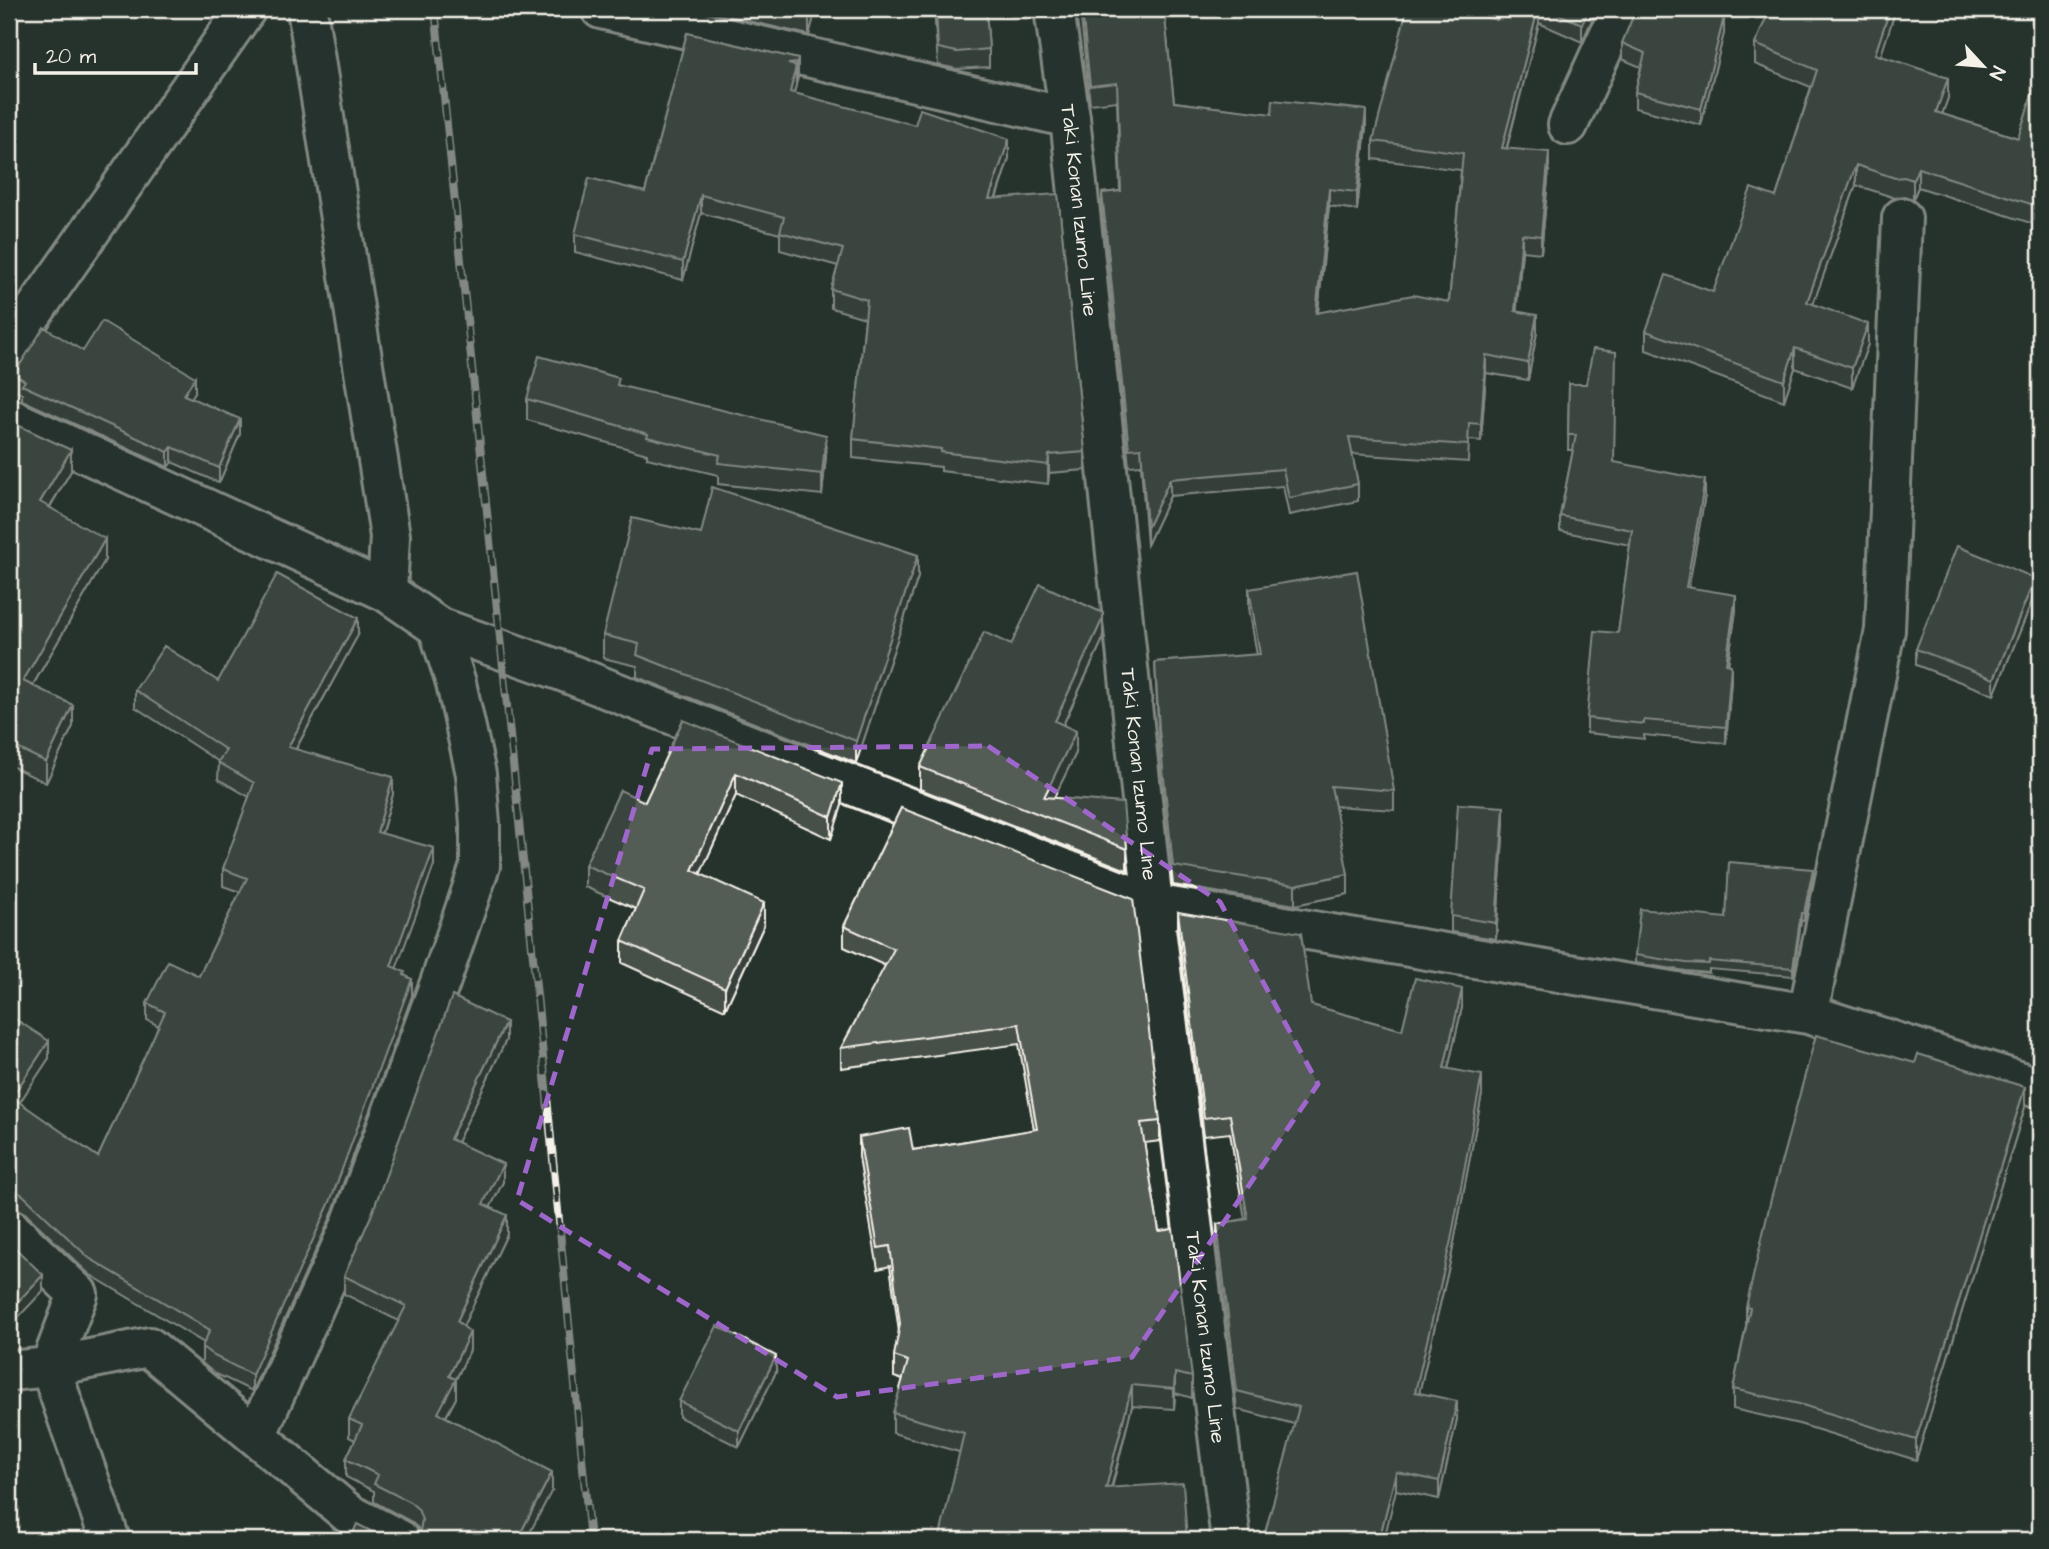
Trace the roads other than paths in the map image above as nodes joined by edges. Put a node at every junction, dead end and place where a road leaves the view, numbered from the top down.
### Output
1 (246, 9) edge
2 (307, 9) edge
3 (601, 9) edge
4 (1054, 9) edge
5 (1621, 9) edge
6 (1070, 118) junction
7 (1568, 125) dead end
8 (1902, 218) dead end
9 (9, 347) edge
10 (9, 418) edge
11 (387, 592) junction
12 (438, 627) junction
13 (1153, 904) junction
14 (1808, 1014) junction
15 (2040, 1088) edge
16 (9, 1228) edge
17 (50, 1367) junction
18 (9, 1371) edge
19 (256, 1436) junction
20 (110, 1540) edge
21 (400, 1540) edge
22 (1231, 1540) edge

1 - 9 street
2 - 11 street
3 - 6 street
4 - 6 street, Taki Konan Izumo Line
5 - 7 street
6 - 13 street, Taki Konan Izumo Line
8 - 14 street
10 - 11 street
11 - 12 street
12 - 13 street
12 - 19 street
13 - 14 street
13 - 22 street, Taki Konan Izumo Line
14 - 15 street
16 - 17 street
17 - 18 street
17 - 19 street
17 - 20 street
19 - 21 street

